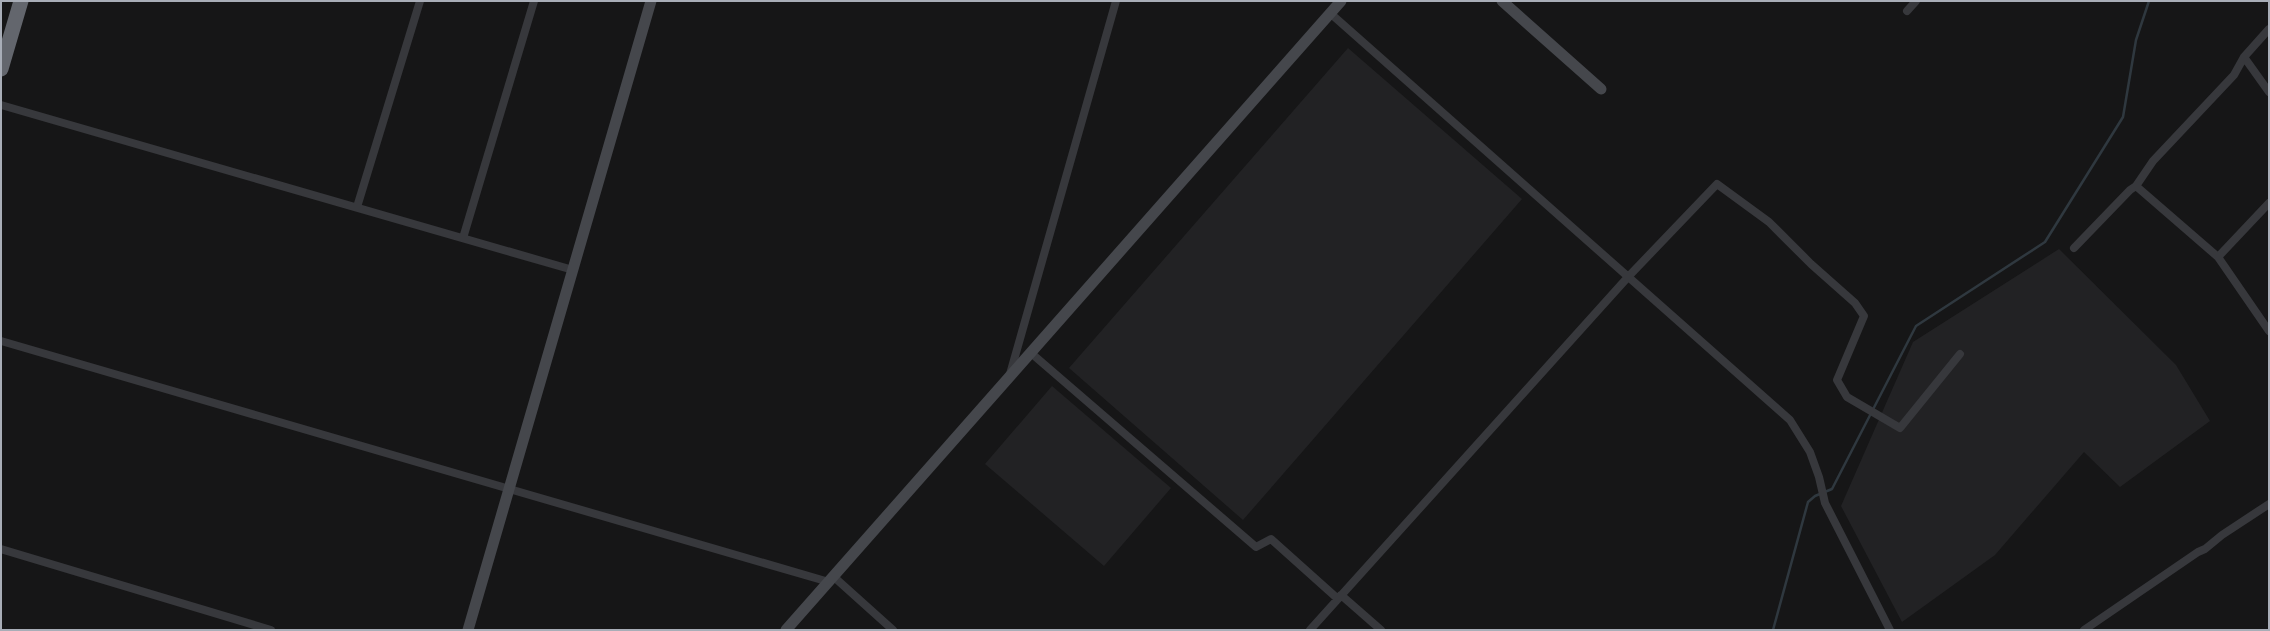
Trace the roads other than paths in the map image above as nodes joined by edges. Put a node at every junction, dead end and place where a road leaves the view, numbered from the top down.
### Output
1 (21, 1) edge
2 (420, 1) edge
3 (534, 1) edge
4 (651, 1) edge
5 (1116, 1) edge
6 (1341, 1) edge
7 (1502, 1) edge
8 (1916, 1) edge
9 (1908, 11) dead end
10 (1330, 13) junction
11 (2269, 30) edge
12 (2244, 57) junction
13 (1, 69) edge
14 (1601, 89) dead end
15 (2269, 92) edge
16 (1, 105) edge
17 (2136, 186) junction
18 (2269, 203) edge
19 (357, 207) junction
20 (463, 238) junction
21 (2074, 248) dead end
22 (2218, 257) junction
23 (573, 270) junction
24 (1628, 277) junction
25 (2269, 331) edge
26 (1, 341) edge
27 (1030, 353) junction
28 (1960, 354) dead end
29 (1009, 377) junction
30 (509, 489) junction
31 (2269, 504) edge
32 (1, 549) edge
33 (831, 580) junction
34 (1339, 597) junction
35 (271, 630) edge
36 (468, 630) edge
37 (786, 630) edge
38 (893, 630) edge
39 (1310, 630) edge
40 (1381, 630) edge
41 (1890, 630) edge
42 (2084, 630) edge

1 - 13 highway
2 - 19 street
3 - 20 street
4 - 23 street
5 - 29 street
6 - 10 street
7 - 14 street
8 - 9 street
10 - 24 street
10 - 27 street
11 - 12 street
12 - 15 street
12 - 17 street
16 - 19 street
17 - 21 street
17 - 22 street
18 - 22 street
19 - 20 street
20 - 23 street
22 - 25 street
23 - 30 street
24 - 28 street
24 - 34 street
24 - 41 street
26 - 30 street
27 - 29 street
27 - 34 street
29 - 33 street
30 - 33 street
30 - 36 street
31 - 42 street
32 - 35 street
33 - 37 street
33 - 38 street
34 - 39 street
34 - 40 street

